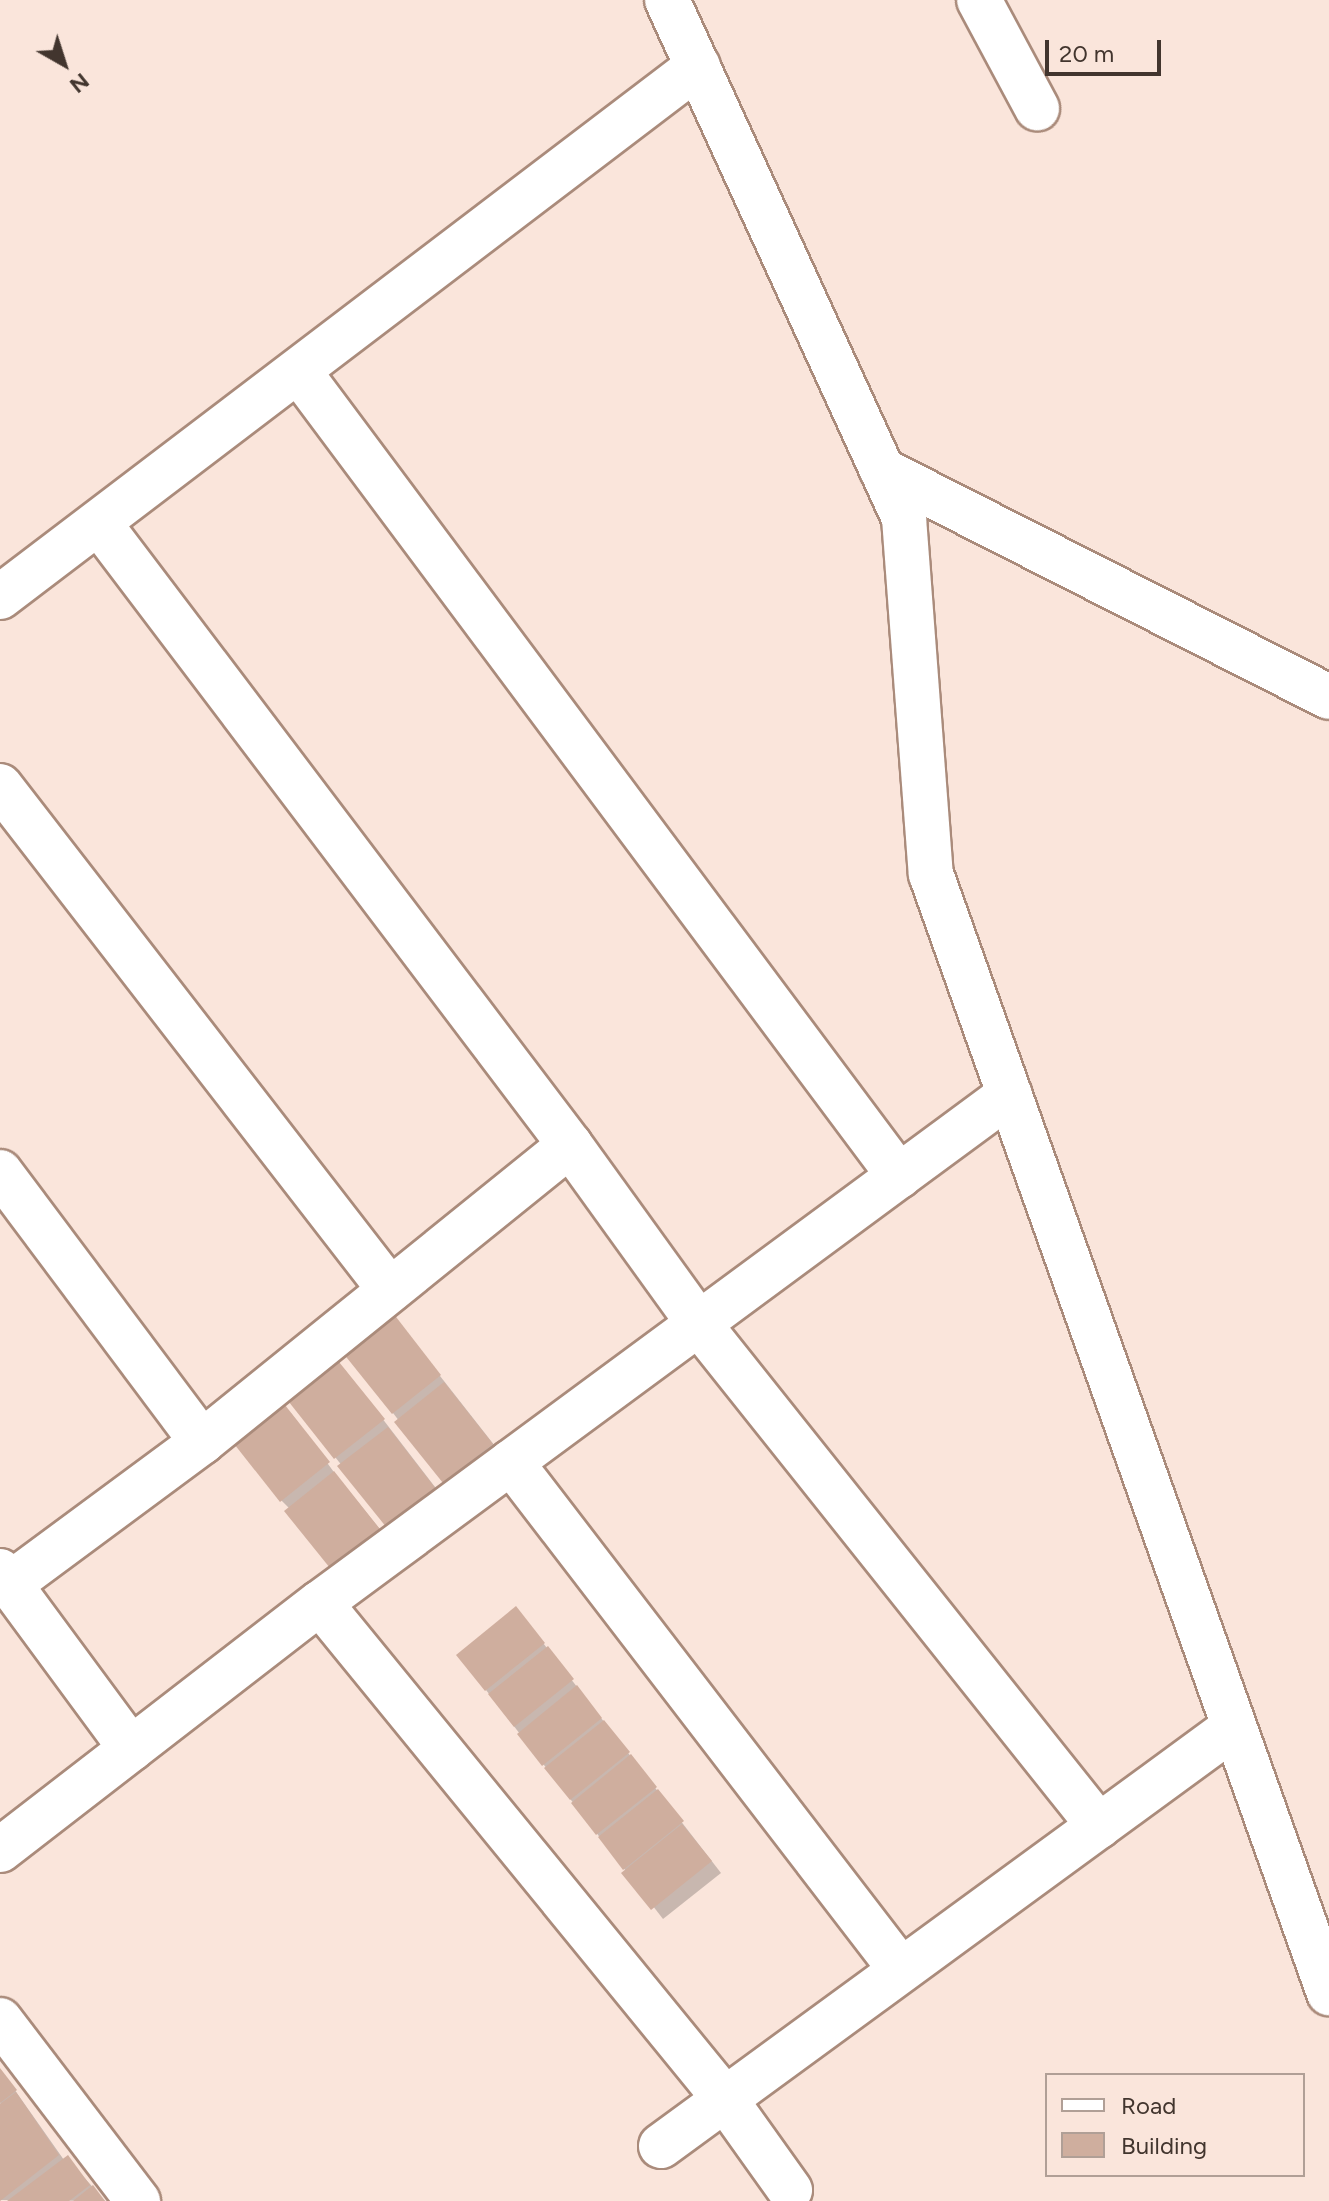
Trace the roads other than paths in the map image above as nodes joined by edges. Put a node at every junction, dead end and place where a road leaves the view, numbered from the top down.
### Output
1 (667, 0) edge
2 (979, 0) edge
3 (698, 66) junction
4 (1037, 108) dead end
5 (300, 373) junction
6 (882, 470) junction
7 (99, 523) junction
8 (0, 597) edge
9 (1329, 697) edge
10 (3, 795) edge
11 (1010, 1094) junction
12 (570, 1145) junction
13 (0, 1172) edge
14 (899, 1176) junction
15 (390, 1290) junction
16 (699, 1324) junction
17 (202, 1442) junction
18 (511, 1462) junction
19 (5, 1577) edge
20 (320, 1603) junction
21 (1234, 1727) junction
22 (131, 1749) junction
23 (1099, 1826) junction
24 (0, 1850) edge
25 (901, 1970) junction
26 (1329, 1993) edge
27 (0, 2020) edge
28 (725, 2099) junction
29 (661, 2146) dead end
30 (790, 2190) dead end
31 (138, 2201) edge

1 - 3 street
2 - 4 street
3 - 5 street
3 - 6 street
5 - 7 street
5 - 14 street
6 - 9 street
6 - 11 street
7 - 8 street
7 - 12 street
10 - 15 street
11 - 14 street
11 - 21 street
12 - 15 street
12 - 16 street
13 - 17 street
14 - 16 street
15 - 17 street
16 - 18 street
16 - 23 street
17 - 19 street
18 - 20 street
18 - 25 street
19 - 22 street
20 - 22 street
20 - 28 street
21 - 23 street
21 - 26 street
22 - 24 street
23 - 25 street
25 - 28 street
27 - 31 street
28 - 29 street
28 - 30 street

